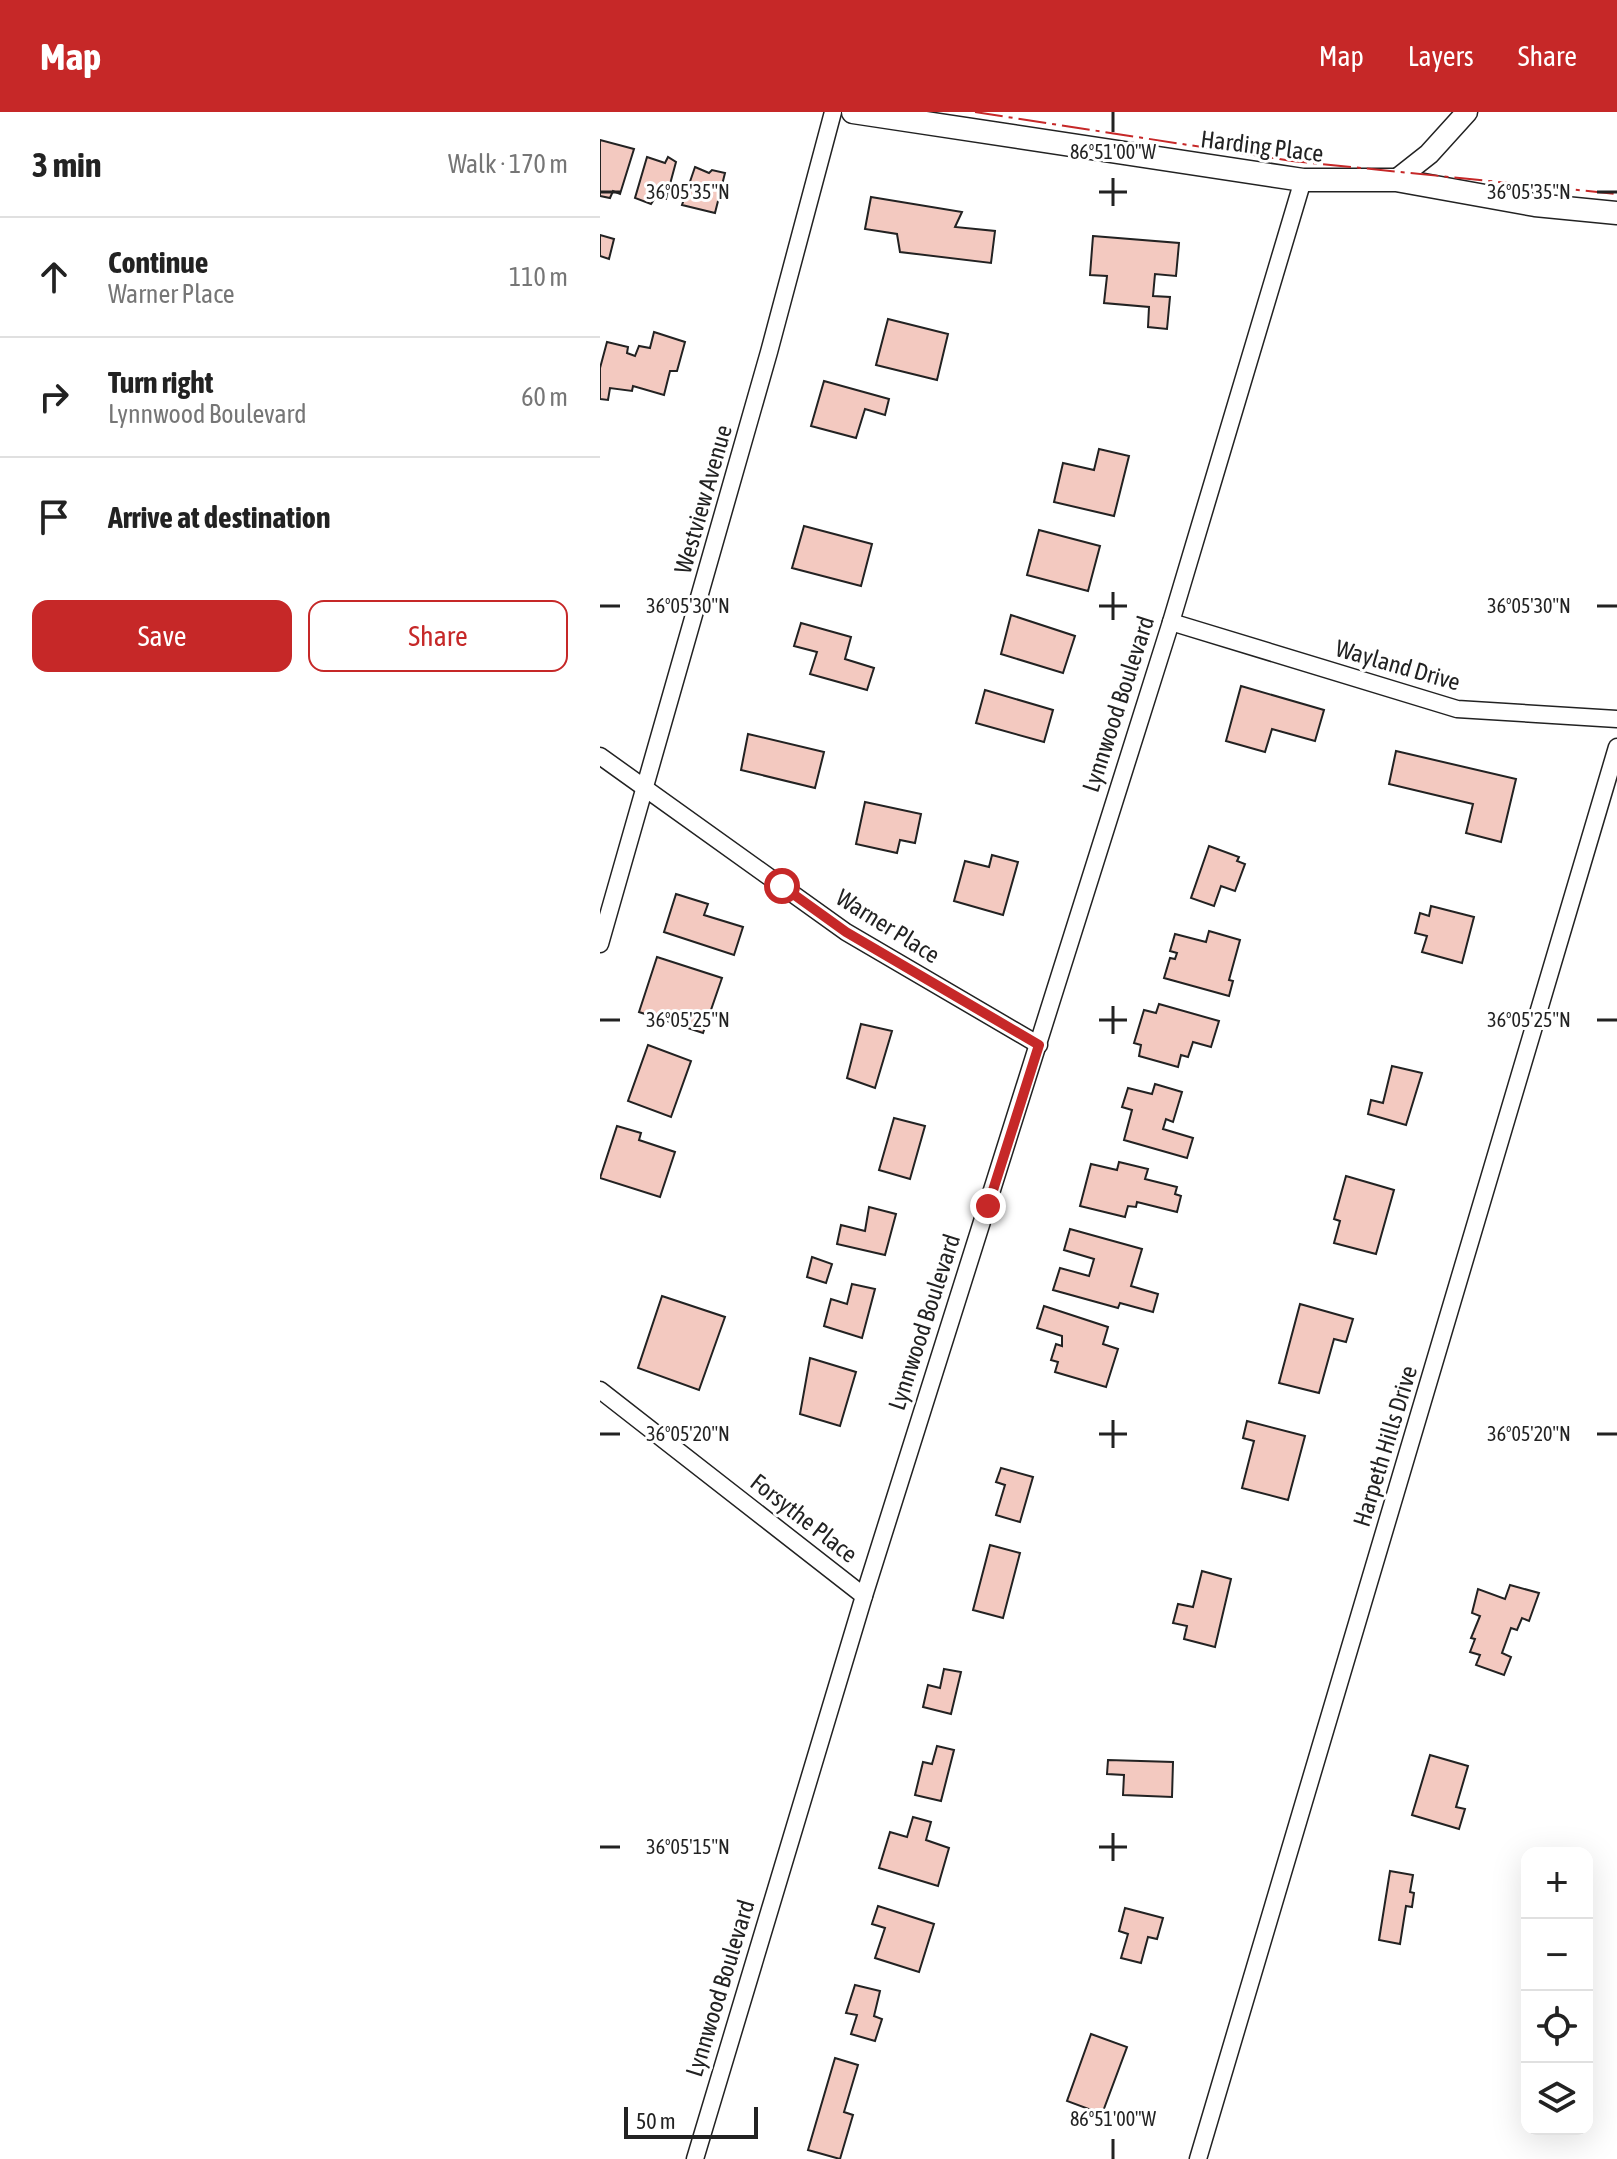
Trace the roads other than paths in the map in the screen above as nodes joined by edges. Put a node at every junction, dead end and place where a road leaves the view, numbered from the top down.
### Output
1 (833, 112) edge
2 (853, 112) edge
3 (1467, 112) edge
4 (958, 120) edge
5 (1303, 180) junction
6 (1396, 180) junction
7 (1617, 213) edge
8 (1171, 622) junction
9 (1617, 719) edge
10 (1617, 747) edge
11 (600, 756) edge
12 (646, 789) junction
13 (600, 944) edge
14 (1039, 1045) junction
15 (600, 1390) edge
16 (864, 1596) junction
17 (695, 2159) edge
18 (1198, 2159) edge

1 - 12 street, Westview Avenue
2 - 4 main road, Harding Place
3 - 6 street
4 - 5 main road, Harding Place
5 - 6 main road, Harding Place
5 - 8 street, Lynnwood Boulevard
6 - 7 main road, Harding Place
8 - 9 street, Wayland Drive
8 - 14 street, Lynnwood Boulevard
10 - 18 street, Harpeth Hills Drive
11 - 12 street, Warner Place
12 - 13 street, Westview Avenue
12 - 14 street, Warner Place
14 - 16 street, Lynnwood Boulevard
15 - 16 street, Forsythe Place
16 - 17 street, Lynnwood Boulevard

